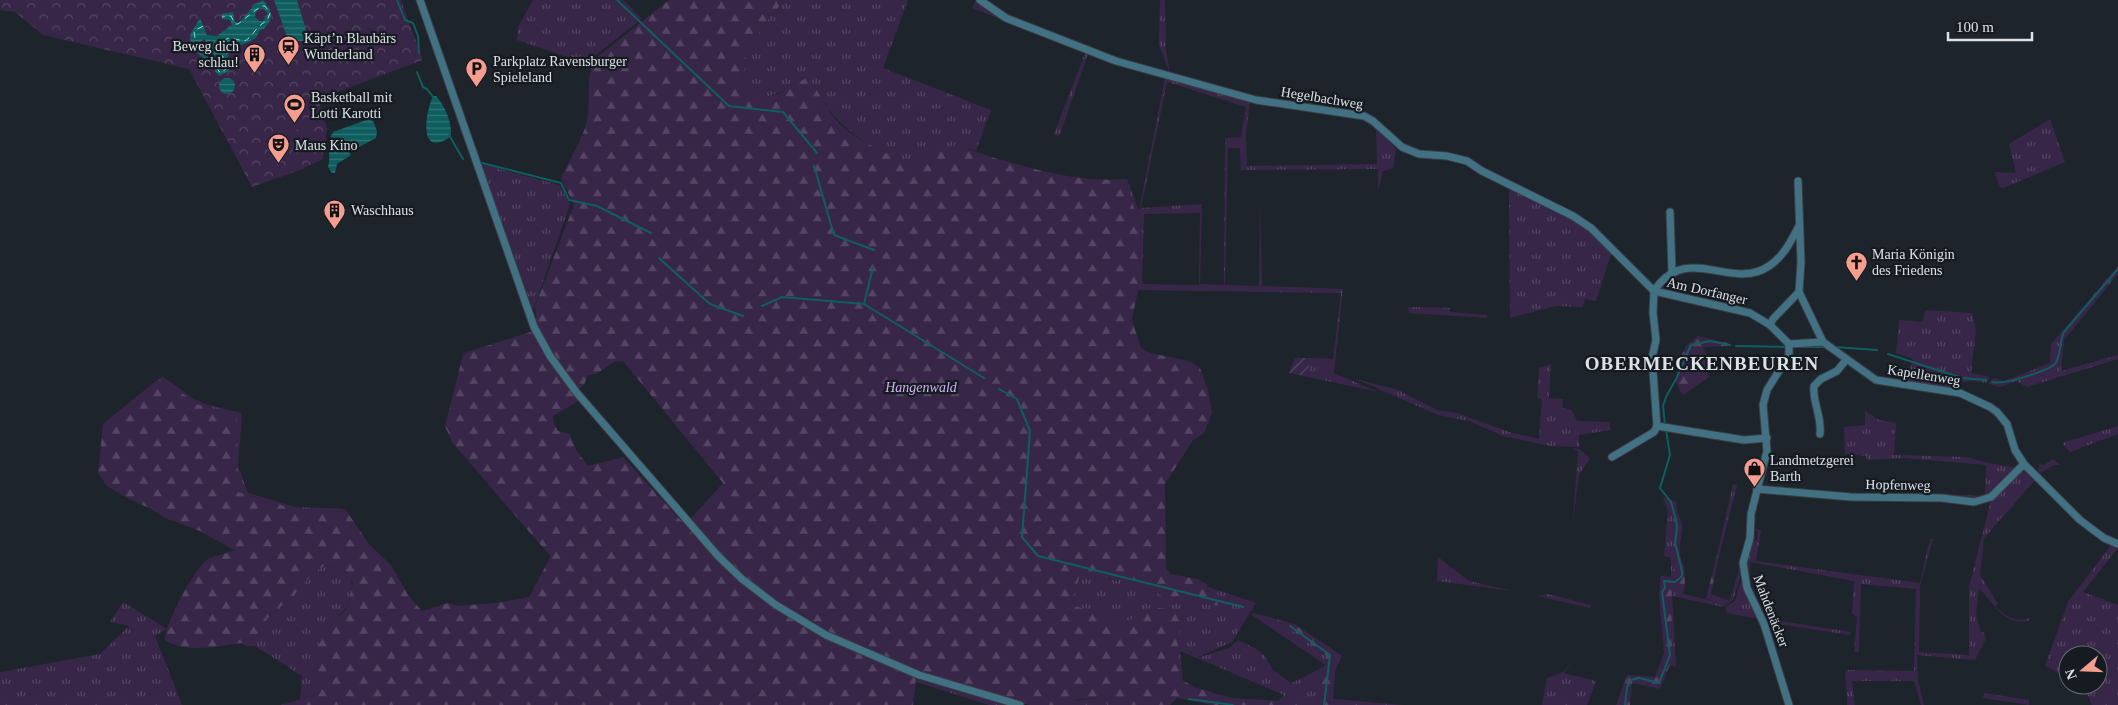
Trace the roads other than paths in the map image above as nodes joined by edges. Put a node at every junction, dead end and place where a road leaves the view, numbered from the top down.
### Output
1 (420, 0) edge
2 (980, 0) edge
3 (1798, 181) dead end
4 (1670, 212) dead end
5 (1799, 226) junction
6 (1672, 272) junction
7 (1654, 291) junction
8 (1799, 292) junction
9 (1770, 325) junction
10 (1826, 345) junction
11 (1789, 346) junction
12 (1846, 360) junction
13 (1663, 427) junction
14 (1820, 434) dead end
15 (1767, 438) junction
16 (1612, 457) dead end
17 (2024, 464) junction
18 (1758, 489) junction
19 (2118, 544) edge
20 (1020, 705) edge
21 (1789, 705) edge

1 - 20 street
2 - 7 street, Hegelbachweg
3 - 5 street, Kapellenweg
4 - 6 street
5 - 6 street
5 - 8 street, Kapellenweg
6 - 7 street
7 - 9 street, Am Dorfanger
7 - 13 street, Am Dorfanger
8 - 9 street
8 - 10 street, Kapellenweg
9 - 11 street, Am Dorfanger
10 - 11 street
10 - 12 street, Kapellenweg
11 - 15 street
12 - 14 street
12 - 17 street, Kapellenweg
13 - 15 street
13 - 16 street
15 - 18 street, Mahdenäcker
17 - 18 street, Hopfenweg
17 - 19 street, Kapellenweg
18 - 21 street, Mahdenäcker

